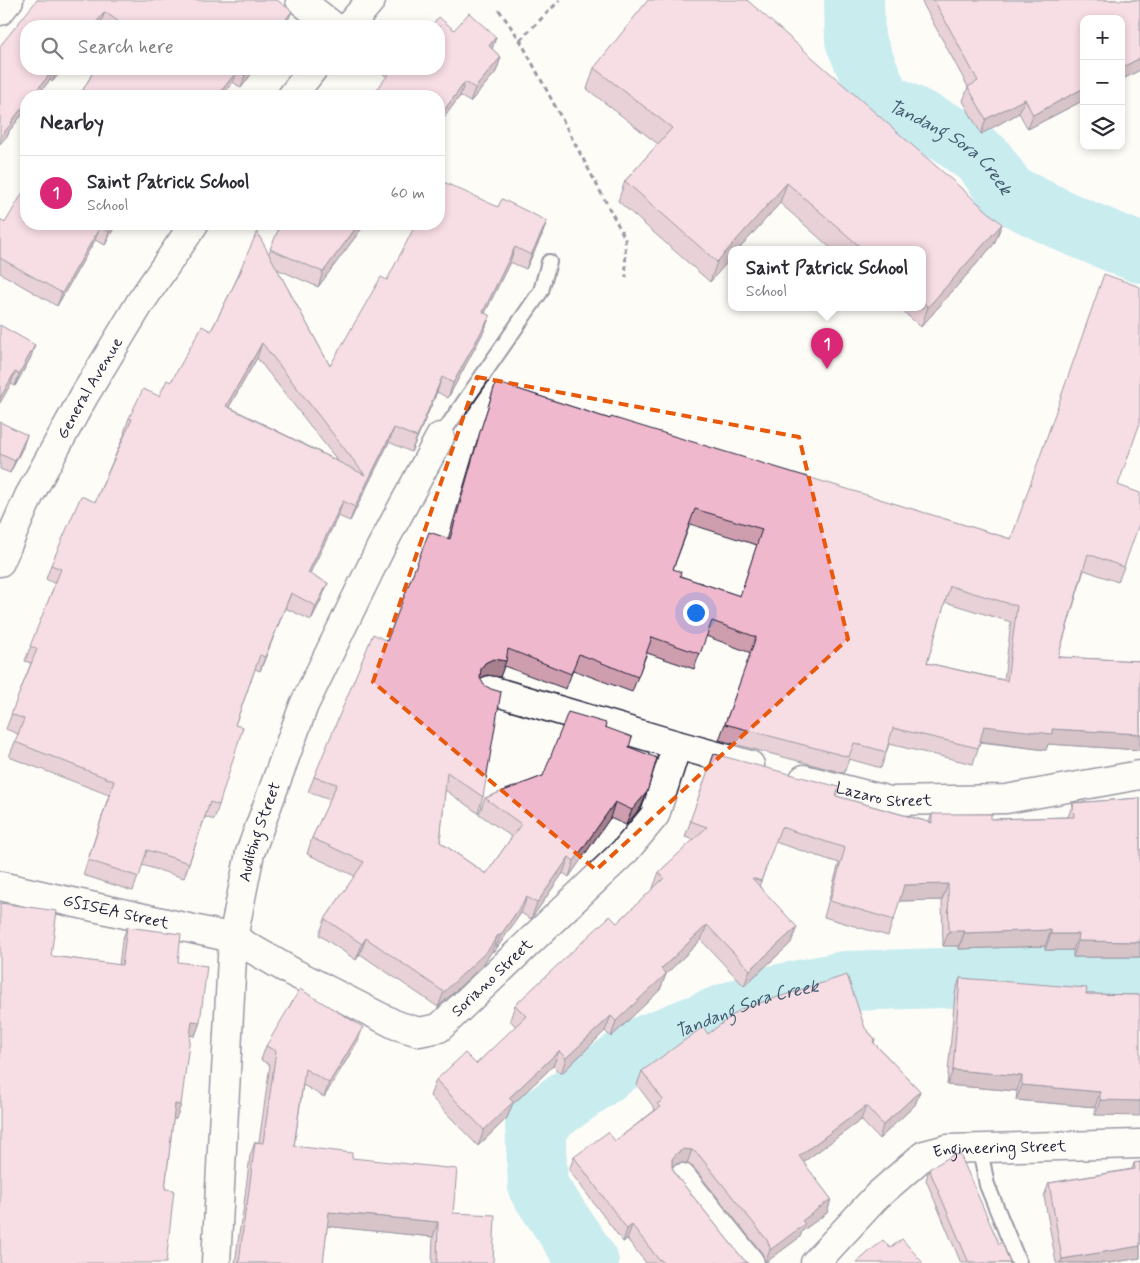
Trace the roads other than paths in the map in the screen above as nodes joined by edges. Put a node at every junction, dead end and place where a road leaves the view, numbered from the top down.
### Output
1 (9, 0) edge
2 (300, 0) edge
3 (371, 0) edge
4 (0, 11) edge
5 (325, 20) edge
6 (354, 20) edge
7 (308, 75) edge
8 (297, 90) edge
9 (190, 230) edge
10 (548, 262) dead end
11 (440, 437) joint
12 (0, 562) edge
13 (490, 690) edge
14 (676, 746) junction
15 (1140, 776) edge
16 (0, 886) edge
17 (233, 938) junction
18 (1140, 1144) edge
19 (980, 1149) junction
20 (682, 1178) dead end
21 (216, 1263) edge
22 (750, 1263) edge
23 (815, 1263) edge
24 (1018, 1263) edge

1 - 4 street
2 - 5 street
3 - 6 street
7 - 8 street
9 - 12 street, General Avenue
10 - 11 lane
11 - 17 street, Auditing Street
13 - 14 street, Lazaro Street
14 - 15 street, Lazaro Street
14 - 17 street, Soriano Street
16 - 17 street, GSISEA Street
17 - 21 street, Auditing Street
18 - 19 street, Engineering Street
19 - 23 street, Engineering Street
19 - 24 lane
20 - 22 street

